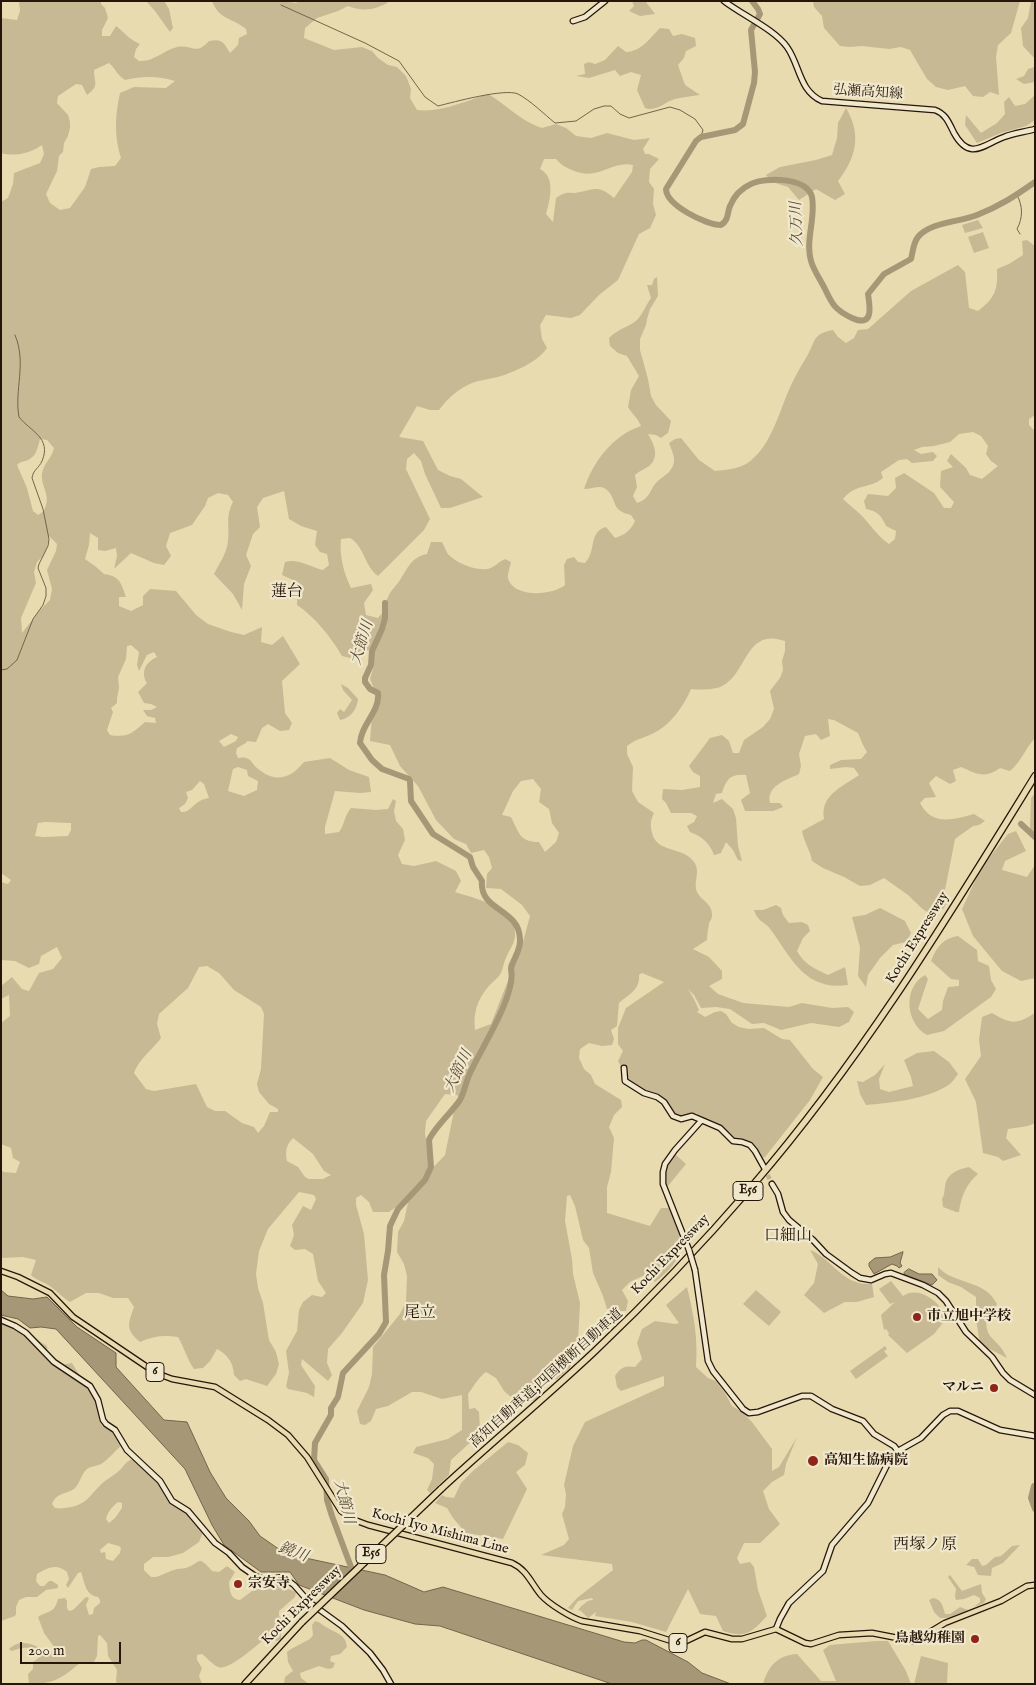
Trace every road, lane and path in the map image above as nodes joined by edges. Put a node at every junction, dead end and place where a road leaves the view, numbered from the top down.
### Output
1 (605, 1) edge
2 (724, 1) edge
3 (573, 21) dead end
4 (1035, 129) edge
5 (1035, 776) edge
6 (1035, 781) edge
7 (1026, 792) junction
8 (994, 842) junction
9 (624, 1068) dead end
10 (701, 1121) junction
11 (804, 1127) joint
12 (764, 1169) tunnel mouth
13 (772, 1184) tunnel mouth
14 (1, 1271) edge
15 (1, 1320) edge
16 (1035, 1395) edge
17 (1035, 1436) edge
18 (898, 1452) junction
19 (441, 1490) junction
20 (1035, 1585) edge
21 (776, 1629) junction
22 (247, 1684) edge
23 (391, 1684) edge

1 - 3 street
2 - 4 street, 弘瀬高知線
5 - 7 highway, Kochi Expressway / E56
6 - 7 highway, Kochi Expressway / E56
7 - 8 highway, Kochi Expressway / E56
8 - 11 highway, Kochi Expressway / E56
8 - 19 highway, Kochi Expressway / E56
9 - 10 street
10 - 12 street
10 - 18 street, bridge
11 - 19 highway, 高知自動車道;四国横断自動車道 / E56
13 - 16 street
14 - 21 main road, Kochi Iyo Mishima Line / 6
15 - 23 street
17 - 18 street
18 - 21 street
19 - 22 highway, Kochi Expressway / E56, bridge
20 - 21 main road

